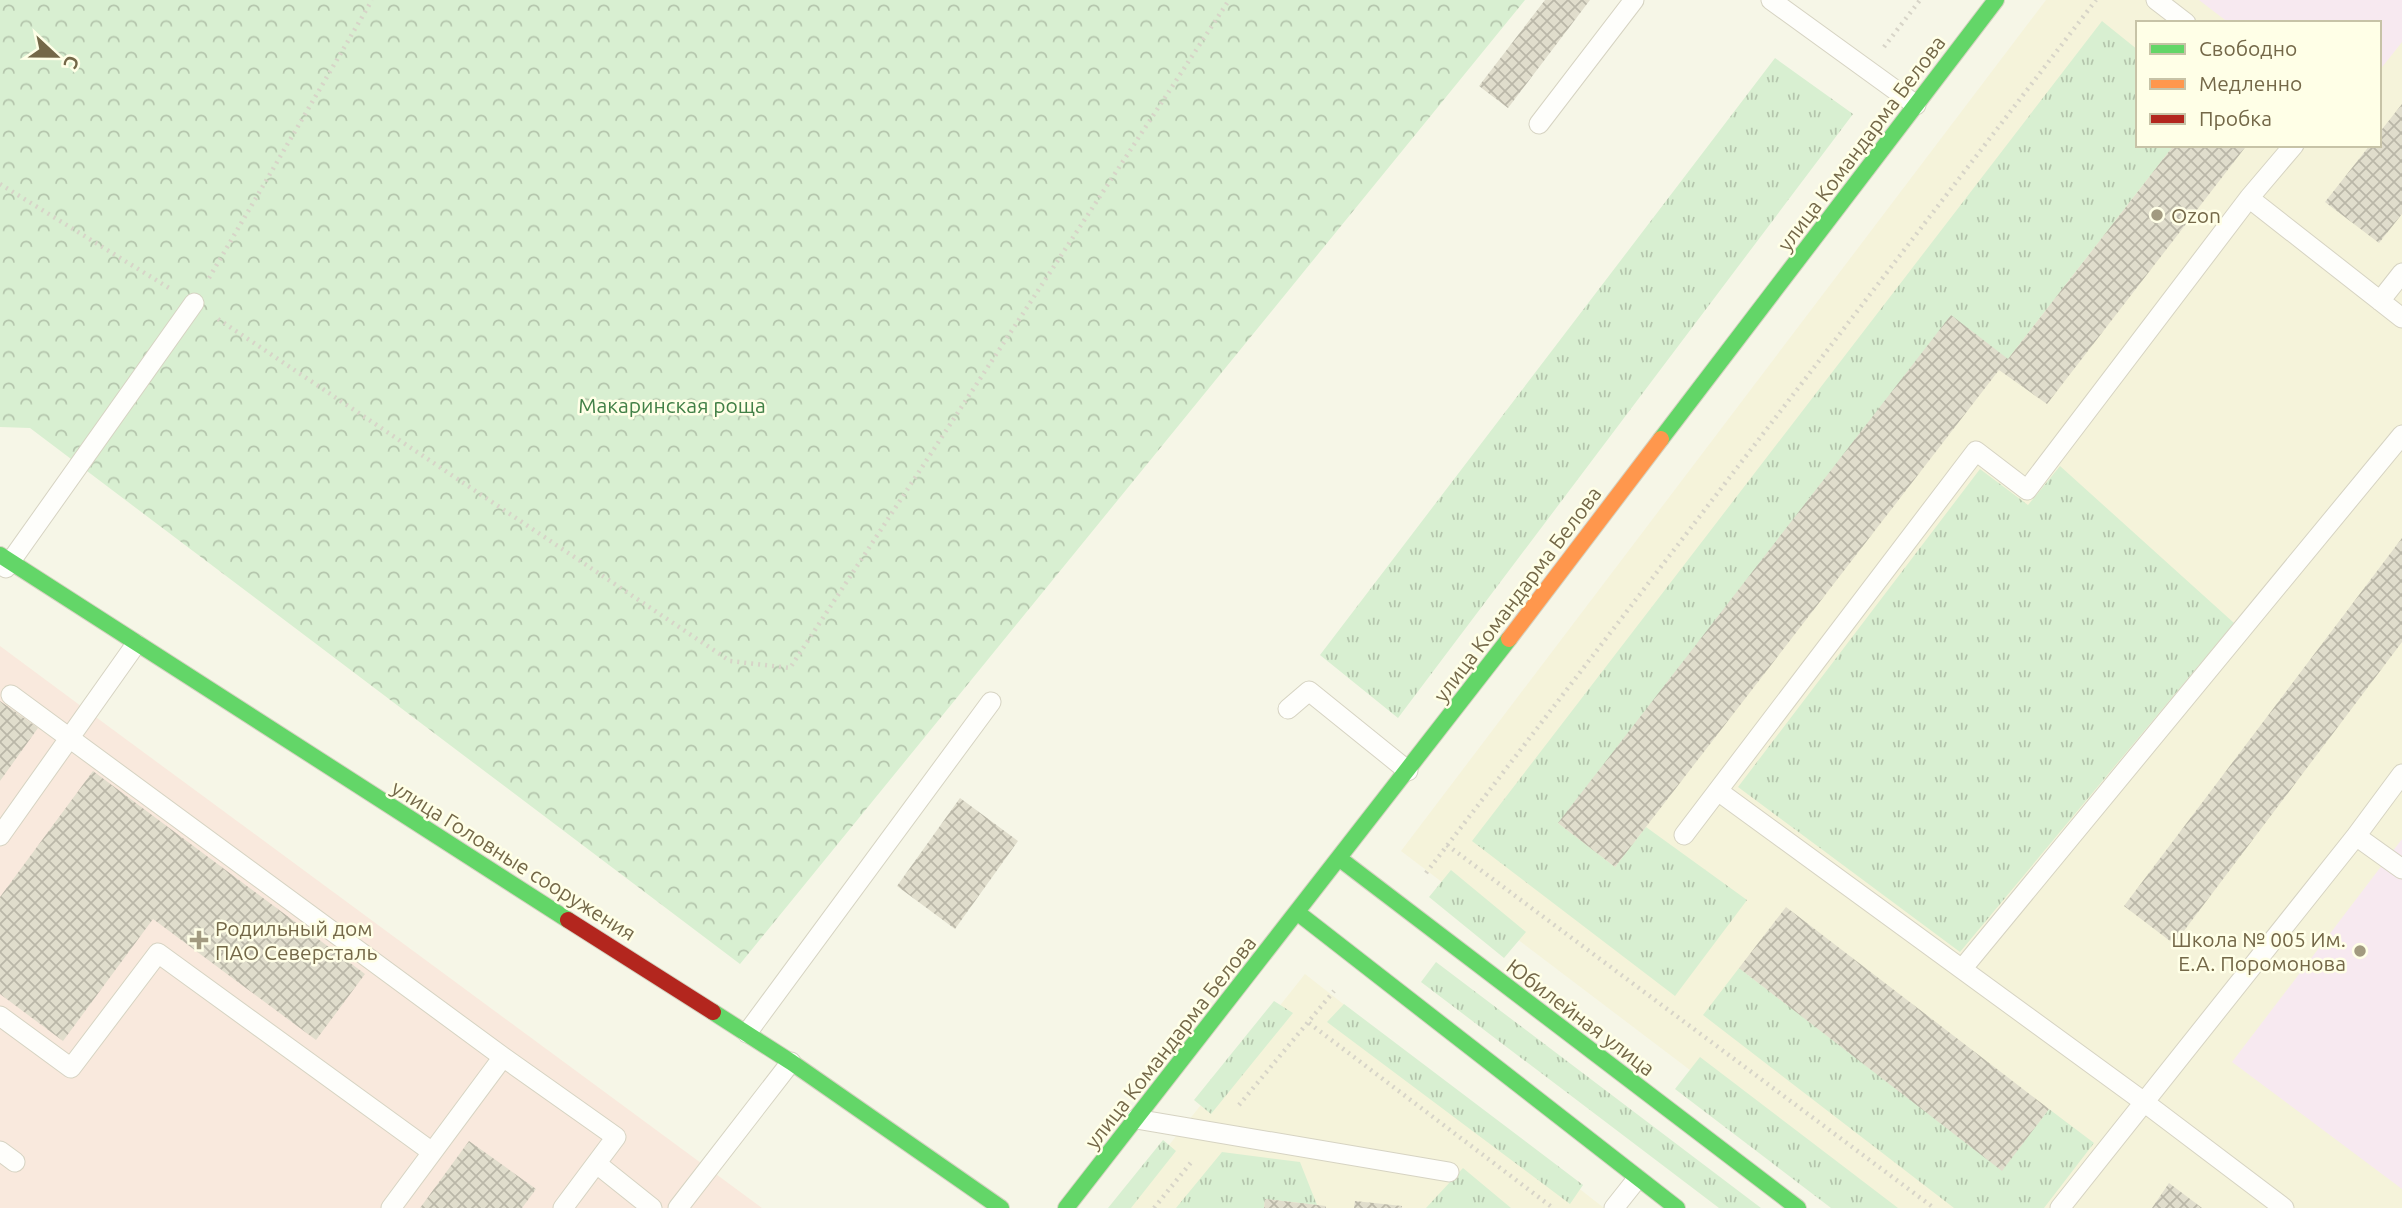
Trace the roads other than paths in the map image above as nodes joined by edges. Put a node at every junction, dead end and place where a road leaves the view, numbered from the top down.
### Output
1 (1634, 0) edge
2 (1771, 0) edge
3 (1996, 0) edge
4 (2157, 0) edge
5 (2183, 21) edge
6 (1916, 106) junction
7 (1539, 124) dead end
8 (2292, 147) edge
9 (2249, 198) junction
10 (2402, 273) edge
11 (2379, 301) junction
12 (194, 303) road end
13 (2402, 318) edge
14 (2402, 435) edge
15 (4, 565) edge
16 (136, 644) junction
17 (10, 695) dead end
18 (991, 702) dead end
19 (1288, 709) dead end
20 (70, 738) junction
21 (1408, 771) junction
22 (2402, 775) edge
23 (1718, 791) junction
24 (1684, 835) dead end
25 (0, 836) edge
26 (2356, 836) junction
27 (1340, 859) junction
28 (2402, 869) edge
29 (1298, 913) junction
30 (1962, 969) junction
31 (0, 1017) edge
32 (747, 1033) junction
33 (503, 1057) junction
34 (791, 1062) junction
35 (2144, 1102) junction
36 (1136, 1119) junction
37 (432, 1152) junction
38 (597, 1164) junction
39 (1449, 1172) dead end
40 (1637, 1179) junction
41 (391, 1208) edge
42 (563, 1208) edge
43 (652, 1208) edge
44 (678, 1208) edge
45 (1001, 1208) edge
46 (1066, 1208) edge
47 (1615, 1208) edge
48 (1677, 1208) edge
49 (1798, 1208) edge
50 (2060, 1208) edge
51 (2284, 1208) edge

1 - 7 lane
2 - 6 lane
3 - 6 street, улица Командарма Белова
4 - 5 lane
6 - 21 street, улица Командарма Белова
8 - 9 lane
9 - 11 lane
9 - 23 lane
10 - 11 lane
11 - 13 lane
12 - 15 lane
14 - 30 lane
15 - 16 street, улица Головные сооружения
16 - 20 lane
16 - 32 street, улица Головные сооружения
17 - 20 lane
18 - 32 lane
19 - 21 lane
20 - 25 lane
20 - 33 lane
21 - 27 street, улица Командарма Белова
22 - 26 lane
23 - 24 lane
23 - 30 lane
26 - 28 lane
26 - 35 lane
27 - 29 street, улица Командарма Белова
27 - 49 street, Юбилейная улица
29 - 36 street, улица Командарма Белова
29 - 40 street
30 - 35 lane
31 - 37 lane
32 - 34 street, улица Головные сооружения
33 - 37 lane
33 - 38 lane
34 - 44 lane
34 - 45 street, улица Головные сооружения
35 - 50 lane
35 - 51 lane
36 - 39 lane
36 - 46 street, улица Командарма Белова
37 - 41 lane
38 - 42 lane
38 - 43 lane
40 - 47 lane
40 - 48 street

